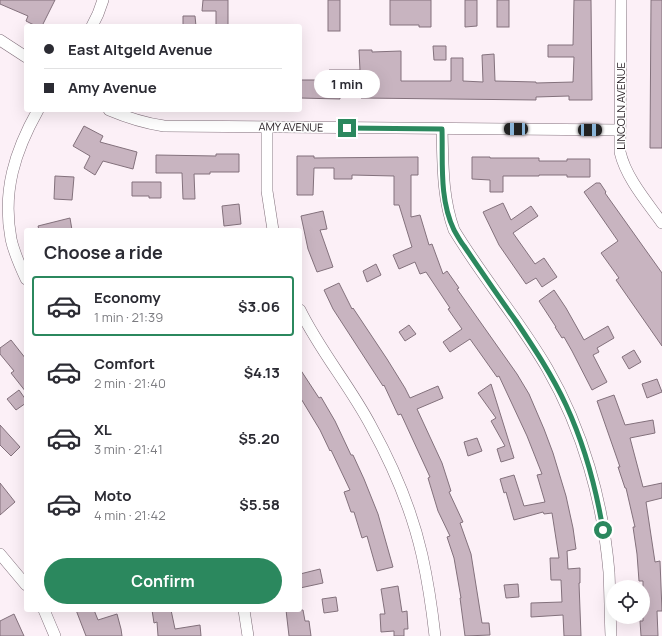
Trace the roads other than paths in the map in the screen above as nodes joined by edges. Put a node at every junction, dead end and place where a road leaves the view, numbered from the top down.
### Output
1 (103, 0) edge
2 (621, 0) edge
3 (93, 24) edge
4 (0, 40) edge
5 (24, 56) edge
6 (37, 112) edge
7 (114, 112) edge
8 (267, 127) junction
9 (442, 129) junction
10 (620, 130) junction
11 (662, 223) edge
12 (273, 228) edge
13 (24, 274) edge
14 (302, 314) edge
15 (0, 554) edge
16 (24, 583) edge
17 (45, 612) edge
18 (244, 612) edge
19 (55, 636) edge
20 (248, 636) edge
21 (435, 636) edge
22 (611, 636) edge

1 - 3 street
2 - 10 street, LINCOLN AVENUE
4 - 5 street
6 - 13 street
7 - 8 street, AMY AVENUE
8 - 9 street, AMY AVENUE
8 - 12 street
9 - 10 street, AMY AVENUE
9 - 22 street
10 - 11 street, LINCOLN AVENUE
14 - 21 street
15 - 16 street
17 - 19 street
18 - 20 street

